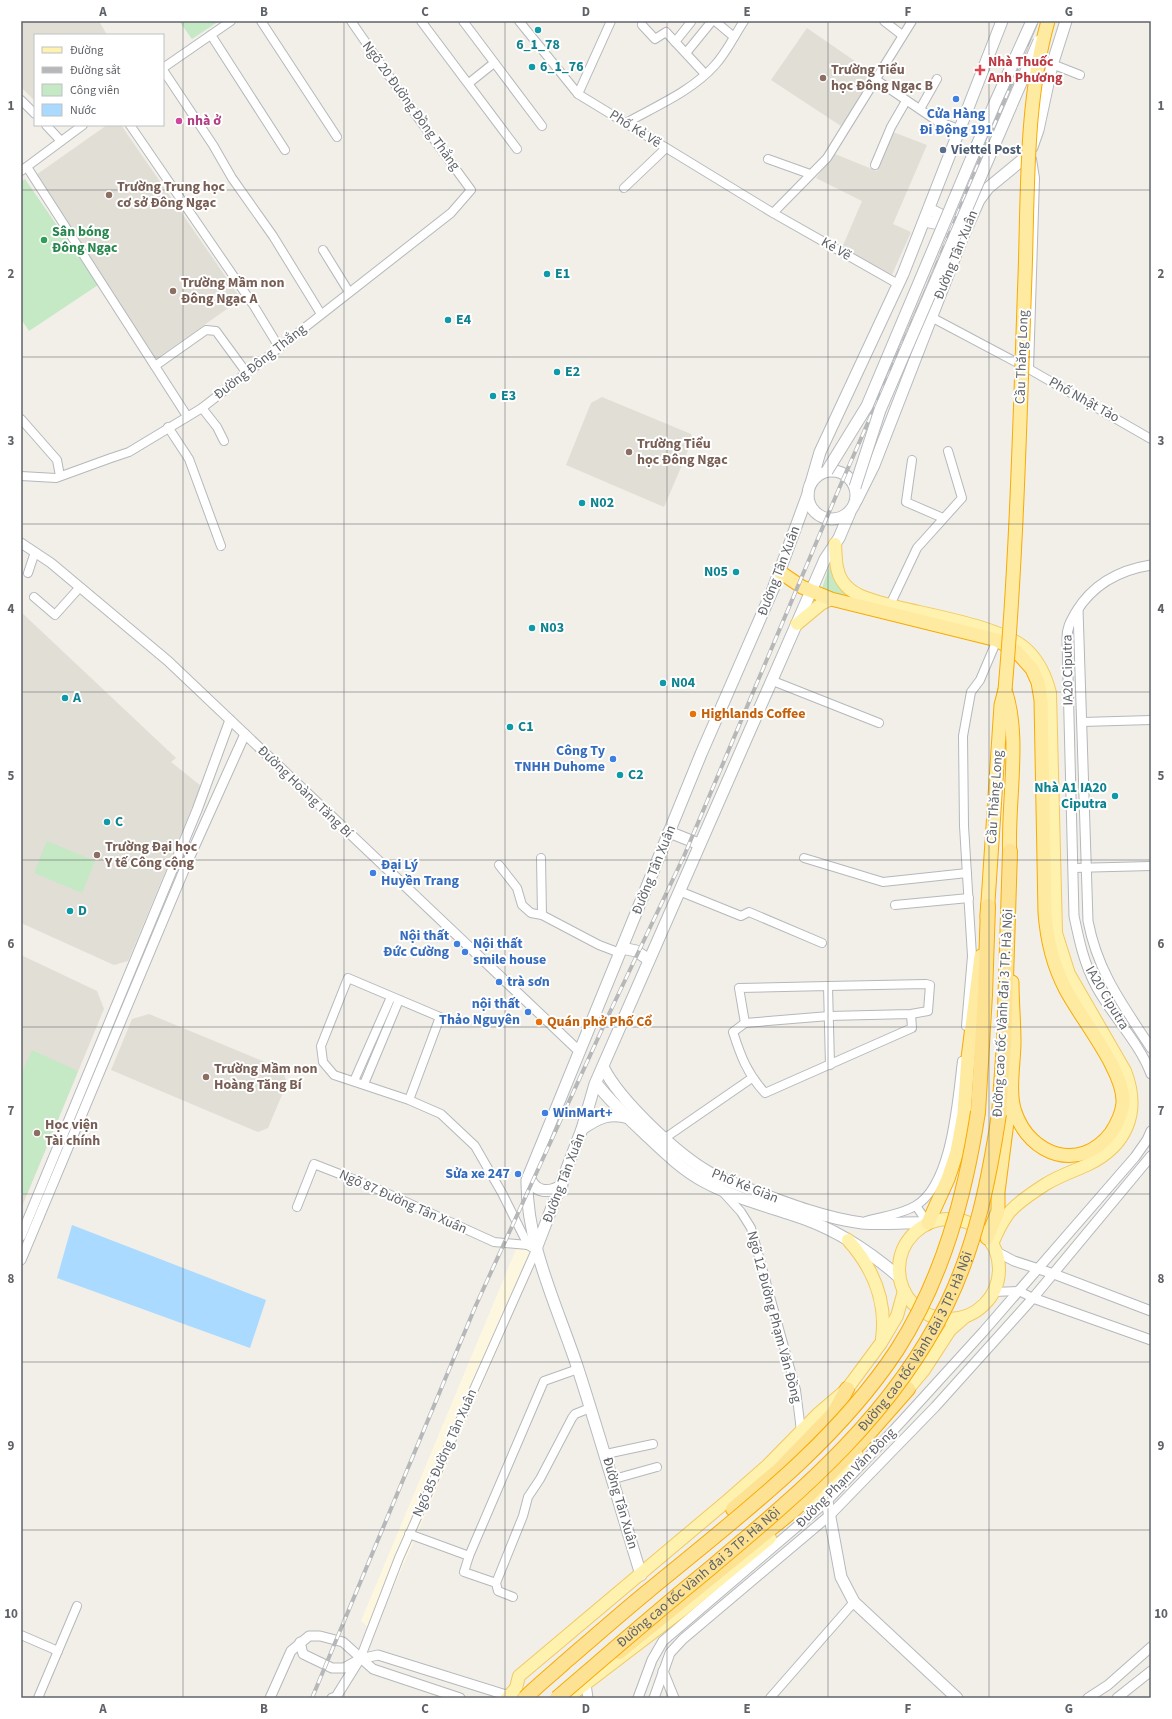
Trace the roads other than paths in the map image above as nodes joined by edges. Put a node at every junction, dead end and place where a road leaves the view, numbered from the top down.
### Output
1 (231, 21) edge
2 (261, 21) edge
3 (351, 21) edge
4 (421, 21) edge
5 (463, 21) edge
6 (519, 21) edge
7 (611, 21) edge
8 (712, 21) edge
9 (715, 21) edge
10 (744, 21) edge
11 (884, 21) edge
12 (912, 21) edge
13 (1002, 21) edge
14 (1032, 21) edge
15 (1049, 21) edge
16 (1066, 21) edge
17 (691, 22) dead end
18 (642, 25) dead end
19 (210, 35) junction
20 (902, 35) junction
21 (734, 37) junction
22 (676, 42) junction
23 (686, 53) junction
24 (494, 62) junction
25 (1052, 64) junction
26 (164, 68) edge
27 (164, 71) edge
28 (705, 74) junction
29 (1080, 75) dead end
30 (875, 79) junction
31 (937, 79) dead end
32 (469, 83) junction
33 (578, 94) junction
34 (21, 100) edge
35 (906, 101) junction
36 (920, 109) junction
37 (34, 113) edge
38 (626, 123) junction
39 (47, 126) edge
40 (82, 126) edge
41 (131, 126) edge
42 (542, 126) dead end
43 (960, 130) junction
44 (337, 137) dead end
45 (61, 140) junction
46 (666, 148) junction
47 (517, 149) dead end
48 (285, 150) dead end
49 (1030, 151) junction
50 (768, 159) dead end
51 (875, 165) dead end
52 (24, 169) edge
53 (810, 174) junction
54 (624, 188) dead end
55 (471, 190) joint
56 (929, 209) junction
57 (773, 213) junction
58 (925, 221) junction
59 (968, 223) junction
60 (963, 236) junction
61 (323, 250) dead end
62 (898, 284) junction
63 (349, 292) junction
64 (321, 314) junction
65 (931, 317) junction
66 (279, 347) junction
67 (155, 366) junction
68 (1029, 369) junction
69 (246, 372) junction
70 (202, 408) junction
71 (187, 416) junction
72 (21, 419) edge
73 (168, 427) junction
74 (1151, 439) edge
75 (224, 441) dead end
76 (948, 451) dead end
77 (912, 460) dead end
78 (827, 471) junction
79 (21, 476) edge
80 (60, 476) junction
81 (811, 483) junction
82 (855, 488) junction
83 (808, 494) junction
84 (856, 501) junction
85 (850, 512) junction
86 (943, 518) junction
87 (21, 543) edge
88 (836, 544) junction
89 (221, 546) dead end
90 (35, 552) junction
91 (1151, 565) edge
92 (780, 572) junction
93 (28, 574) dead end
94 (80, 587) junction
95 (811, 591) junction
96 (34, 597) dead end
97 (831, 599) junction
98 (890, 605) junction
99 (1078, 609) junction
100 (797, 624) junction
101 (997, 640) junction
102 (772, 681) junction
103 (1005, 690) junction
104 (230, 720) junction
105 (1151, 720) edge
106 (1082, 722) junction
107 (880, 723) dead end
108 (245, 734) junction
109 (669, 832) junction
110 (699, 844) junction
111 (1010, 851) junction
112 (541, 858) dead end
113 (804, 858) dead end
114 (499, 865) dead end
115 (1151, 866) edge
116 (1073, 868) junction
117 (1086, 868) junction
118 (968, 873) junction
119 (679, 890) junction
120 (969, 898) junction
121 (895, 905) dead end
122 (988, 906) junction
123 (542, 916) junction
124 (822, 943) dead end
125 (621, 950) junction
126 (648, 960) junction
127 (828, 986) junction
128 (391, 997) junction
129 (399, 1000) junction
130 (911, 1014) junction
131 (829, 1016) junction
132 (744, 1022) junction
133 (1151, 1048) edge
134 (580, 1052) junction
135 (830, 1065) junction
136 (603, 1067) junction
137 (1151, 1074) edge
138 (752, 1078) junction
139 (1013, 1080) junction
140 (354, 1081) junction
141 (596, 1083) junction
142 (364, 1084) junction
143 (409, 1100) junction
144 (629, 1119) junction
145 (582, 1130) junction
146 (1151, 1131) edge
147 (665, 1138) junction
148 (1151, 1156) edge
149 (528, 1174) junction
150 (562, 1185) junction
151 (721, 1190) junction
152 (746, 1194) junction
153 (916, 1206) junction
154 (297, 1207) dead end
155 (861, 1223) junction
156 (928, 1223) junction
157 (21, 1236) edge
158 (848, 1240) junction
159 (991, 1244) junction
160 (532, 1247) junction
161 (21, 1260) edge
162 (1039, 1268) junction
163 (1054, 1274) junction
164 (899, 1277) junction
165 (904, 1291) junction
166 (1019, 1291) junction
167 (994, 1292) junction
168 (1033, 1298) junction
169 (1151, 1310) edge
170 (966, 1316) junction
171 (1151, 1340) edge
172 (881, 1343) junction
173 (578, 1369) junction
174 (908, 1388) junction
175 (847, 1389) junction
176 (590, 1408) junction
177 (801, 1431) junction
178 (652, 1444) dead end
179 (606, 1454) junction
180 (657, 1467) dead end
181 (614, 1479) junction
182 (827, 1501) junction
183 (830, 1515) junction
184 (409, 1534) junction
185 (468, 1556) junction
186 (641, 1575) junction
187 (496, 1583) junction
188 (513, 1597) dead end
189 (854, 1602) junction
190 (77, 1606) dead end
191 (21, 1635) edge
192 (300, 1642) junction
193 (1151, 1647) edge
194 (58, 1651) junction
195 (360, 1659) junction
196 (663, 1671) junction
197 (1151, 1671) edge
198 (462, 1682) junction
199 (586, 1684) junction
200 (437, 1694) edge
201 (516, 1696) edge
202 (38, 1698) edge
203 (270, 1698) edge
204 (332, 1698) edge
205 (458, 1698) edge
206 (552, 1698) edge
207 (558, 1698) edge
208 (567, 1698) edge
209 (588, 1698) edge
210 (638, 1698) edge
211 (654, 1698) edge
212 (674, 1698) edge
213 (770, 1698) edge
214 (957, 1698) edge
215 (1088, 1698) edge
216 (1117, 1698) edge

1 - 19 street
2 - 44 street
3 - 55 street, Ngõ 20 Đường Đồng Thắng
4 - 32 street
5 - 24 street
6 - 33 street, Phố Kẻ Vẽ
7 - 33 street
8 - 23 street
9 - 21 street
10 - 21 street
11 - 20 street
12 - 20 street
13 - 43 main road
14 - 78 main road, bridge
15 - 82 main road, Cầu Thăng Long, bridge
15 - 103 highway, Cầu Thăng Long, bridge
16 - 25 main road, Đường Tân Xuân
17 - 22 street
18 - 22 street
19 - 26 street
19 - 48 street
20 - 30 street
21 - 28 street
22 - 23 street
23 - 28 street
24 - 32 street
24 - 42 street
25 - 29 street
25 - 49 main road, Đường Tân Xuân
27 - 64 street
28 - 38 street
30 - 35 street
30 - 53 street
31 - 36 street
32 - 47 street
33 - 38 street, Phố Kẻ Vẽ
34 - 37 street
35 - 36 street
35 - 51 street
36 - 43 street
38 - 46 street, Phố Kẻ Vẽ
39 - 45 street
40 - 45 street
41 - 66 street
43 - 56 main road
45 - 52 street
46 - 54 street
46 - 57 street, Phố Kẻ Vẽ
49 - 59 main road, Đường Tân Xuân
49 - 68 street
50 - 53 street
52 - 67 street
53 - 57 street
55 - 63 street, Đường Đông Thắng
56 - 58 main road
56 - 59 main road
57 - 62 street, Kẻ Vẽ
58 - 60 main road
58 - 62 main road
59 - 60 main road, Đường Tân Xuân
60 - 65 main road, Đường Tân Xuân
61 - 63 street
62 - 81 main road
63 - 64 street, Đường Đông Thắng
64 - 66 street, Đường Đông Thắng
65 - 68 street, Phố Nhật Tảo
65 - 84 main road, Đường Tân Xuân
66 - 69 street, Đường Đông Thắng
67 - 69 street
67 - 71 street
68 - 74 street, Phố Nhật Tảo
69 - 70 street, Đường Đông Thắng
70 - 71 street, Đường Đông Thắng
70 - 75 street
71 - 73 street, Đường Đông Thắng
72 - 80 street
73 - 80 street, Đường Đông Thắng
73 - 89 street
76 - 86 street
77 - 86 street
78 - 81 main road
78 - 82 main road
79 - 80 street, Đường Đông Thắng
81 - 83 main road
82 - 84 main road
83 - 85 main road
83 - 92 main road, Đường Tân Xuân
84 - 85 main road
85 - 88 main road, Đường Tân Xuân
86 - 98 street
87 - 90 street, Đường Hoàng Tăng Bí
88 - 95 main road, Đường Tân Xuân
88 - 98 main road
90 - 93 street
90 - 94 street, Đường Hoàng Tăng Bí
91 - 99 street
92 - 95 highway
92 - 109 main road, Đường Tân Xuân
94 - 96 street
94 - 104 street, Đường Hoàng Tăng Bí
95 - 97 highway
95 - 100 main road, Đường Tân Xuân
97 - 100 main road
97 - 101 highway
98 - 159 main road
99 - 106 street, IA20 Ciputra
99 - 116 street, IA20 Ciputra
100 - 102 main road, Đường Tân Xuân
101 - 118 street
101 - 139 highway
102 - 107 street
102 - 110 main road, Đường Tân Xuân
103 - 111 highway, Cầu Thăng Long
103 - 122 highway, Cầu Thăng Long
104 - 108 street, Đường Hoàng Tăng Bí
104 - 157 street
105 - 106 street
106 - 117 street, IA20 Ciputra
108 - 134 street, Đường Hoàng Tăng Bí
108 - 161 street
109 - 110 main road
109 - 125 main road, Đường Tân Xuân
110 - 119 main road, Đường Tân Xuân
111 - 139 highway, Cầu Thăng Long
111 - 207 highway, Đường cao tốc Vành đai 3 TP. Hà Nội, bridge
112 - 123 street
113 - 118 street
114 - 123 street
115 - 117 street
116 - 117 street
116 - 137 street, IA20 Ciputra
117 - 133 street, IA20 Ciputra
118 - 120 street
119 - 124 street
119 - 126 main road, Đường Tân Xuân
120 - 121 street
120 - 153 street
122 - 156 highway, Cầu Thăng Long
122 - 201 highway, Đường cao tốc Vành đai 3 TP. Hà Nội, bridge
123 - 125 street
125 - 126 main road
125 - 134 main road, Đường Tân Xuân
126 - 136 main road, Đường Tân Xuân
127 - 130 street
127 - 131 street
127 - 132 street
128 - 129 street
128 - 140 street
128 - 140 street
129 - 142 street
129 - 143 street
130 - 131 street
130 - 135 street
131 - 132 street
131 - 135 street
132 - 138 street
134 - 149 main road, Đường Tân Xuân
135 - 138 street
136 - 141 main road, Đường Tân Xuân
136 - 147 main road, Phố Kẻ Giàn
138 - 147 street
139 - 159 highway
140 - 142 street
141 - 144 main road, Phố Kẻ Giàn
141 - 145 main road, Đường Tân Xuân
142 - 143 street
143 - 160 street
144 - 145 main road
144 - 151 main road, Phố Kẻ Giàn
145 - 150 main road, Đường Tân Xuân
146 - 162 street
147 - 152 main road, Phố Kẻ Giàn
148 - 163 street
149 - 150 main road
149 - 160 main road, Đường Tân Xuân
150 - 160 main road, Đường Tân Xuân
151 - 152 main road, Phố Kẻ Giàn
151 - 177 street, Ngõ 12 Đường Phạm Văn Đồng
152 - 155 main road, Phố Kẻ Giàn
152 - 158 main road, Phố Kẻ Giàn
153 - 155 street
153 - 156 street
154 - 160 street, Ngõ 87 Đường Tân Xuân
155 - 156 main road, Phố Kẻ Giàn
156 - 159 main road
156 - 164 main road
158 - 164 main road, Phố Kẻ Giàn
158 - 172 main road
159 - 162 street
159 - 167 main road
160 - 173 main road, Đường Tân Xuân
160 - 184 street, Ngõ 85 Đường Tân Xuân
162 - 163 street
162 - 166 street, Đường Phạm Văn Đồng
163 - 168 street, Đường Phạm Văn Đồng
163 - 169 street
164 - 165 main road
165 - 170 main road
165 - 172 main road
166 - 167 street
166 - 168 street
166 - 182 street, Đường Phạm Văn Đồng
167 - 170 main road
168 - 171 street
168 - 183 street, Đường Phạm Văn Đồng
170 - 174 main road, Đường Phạm Văn Đồng
172 - 175 main road
173 - 176 main road, Đường Tân Xuân
173 - 185 street
174 - 199 main road, Đường Phạm Văn Đồng
174 - 206 main road, Đường Phạm Văn Đồng
174 - 207 highway, bridge
175 - 177 main road
175 - 201 highway
175 - 201 main road
176 - 179 main road, Đường Tân Xuân
176 - 187 street
177 - 186 main road
178 - 179 street
179 - 181 main road, Đường Tân Xuân
180 - 181 street
181 - 186 main road, Đường Tân Xuân
182 - 183 main road
182 - 210 street, Đường Phạm Văn Đồng
183 - 189 main road
183 - 196 street, Đường Phạm Văn Đồng
184 - 185 street
184 - 195 street, Ngõ 85 Đường Tân Xuân
185 - 187 street
186 - 201 main road
187 - 188 street
189 - 213 street
189 - 214 main road
190 - 194 street
191 - 194 street
192 - 195 street
192 - 195 street
192 - 203 street
193 - 215 street
194 - 202 street
195 - 198 street
195 - 200 street
195 - 204 street
196 - 211 street, Đường Phạm Văn Đồng
196 - 212 street
197 - 216 street
198 - 201 street
198 - 205 street
199 - 208 main road, Đường Phạm Văn Đồng
199 - 209 street
200 - 205 street

